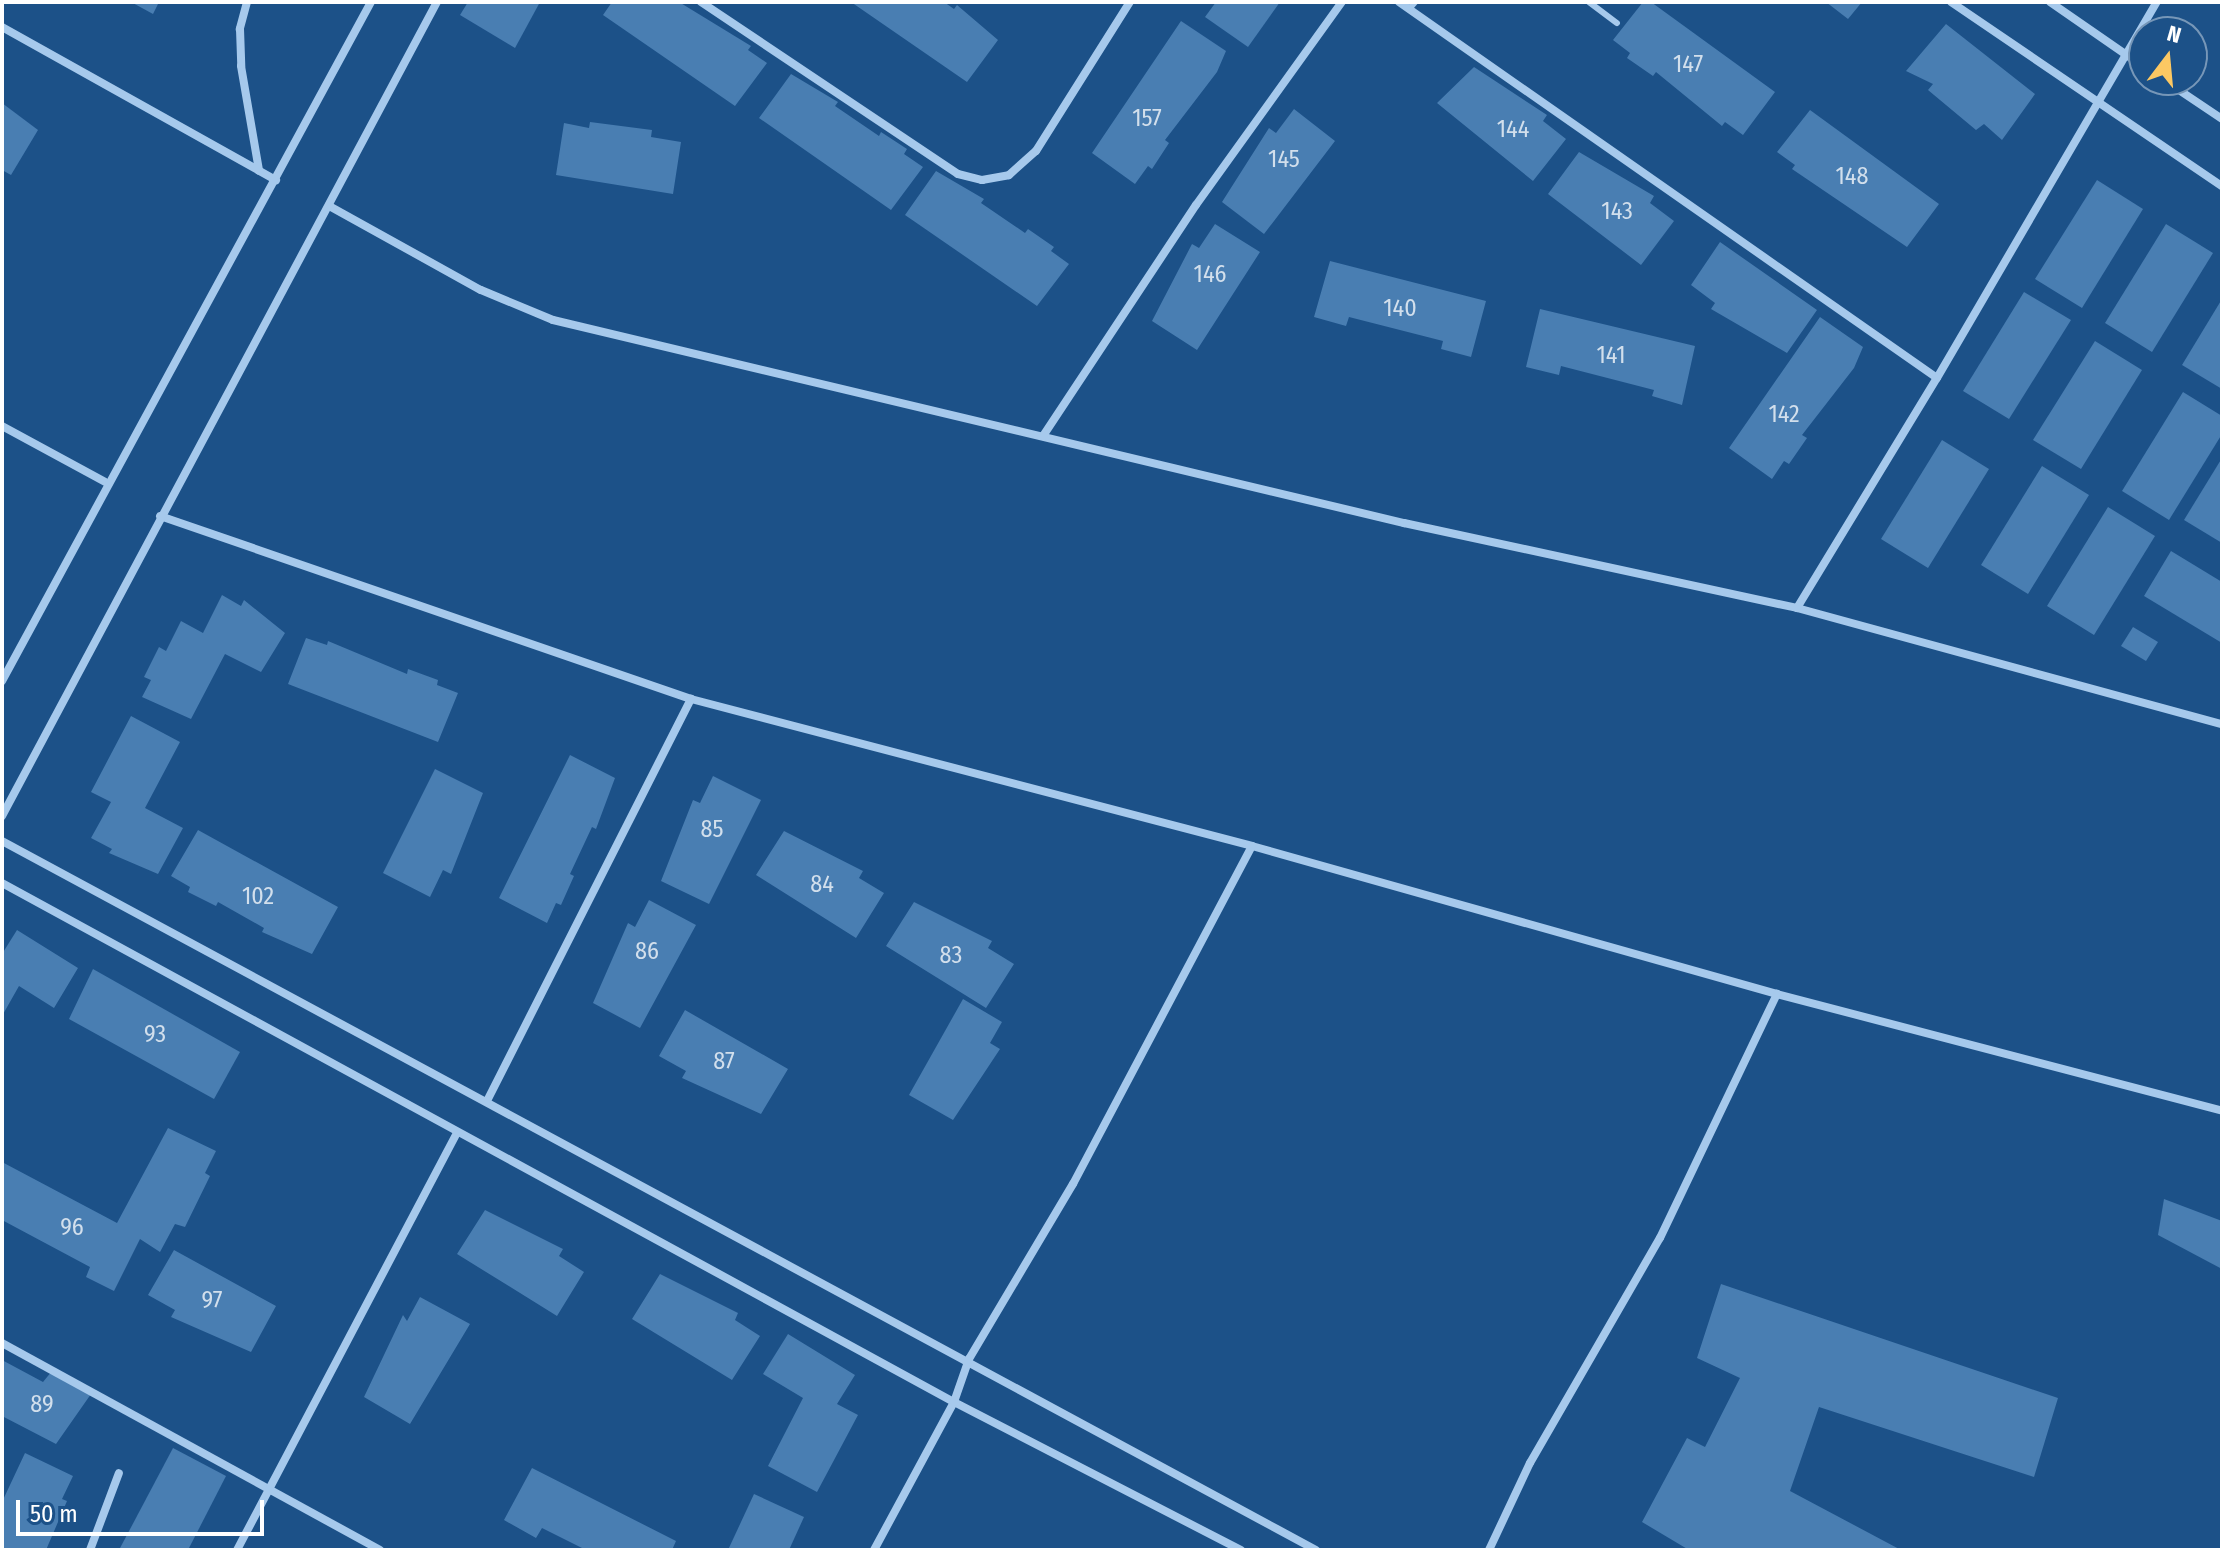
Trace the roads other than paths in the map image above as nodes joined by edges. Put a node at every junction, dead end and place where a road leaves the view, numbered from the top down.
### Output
1 (247, 2) edge
2 (371, 2) edge
3 (437, 2) edge
4 (701, 2) edge
5 (1130, 2) edge
6 (1342, 2) edge
7 (1399, 2) edge
8 (1589, 2) edge
9 (1951, 2) edge
10 (2050, 2) edge
11 (2157, 2) edge
12 (1412, 6) edge
13 (1617, 23) dead end
14 (2, 27) edge
15 (2127, 55) junction
16 (2188, 96) edge
17 (2097, 102) junction
18 (2222, 119) edge
19 (259, 170) junction
20 (276, 180) junction
21 (2222, 186) edge
22 (331, 207) junction
23 (1937, 378) junction
24 (2, 426) edge
25 (1043, 436) junction
26 (105, 482) junction
27 (160, 516) junction
28 (1797, 608) junction
29 (2, 681) edge
30 (691, 699) junction
31 (2222, 724) edge
32 (2, 816) edge
33 (2, 841) edge
34 (1252, 846) junction
35 (2, 883) edge
36 (1777, 994) junction
37 (488, 1099) junction
38 (2222, 1111) edge
39 (456, 1134) junction
40 (2, 1343) edge
41 (969, 1359) junction
42 (954, 1402) junction
43 (119, 1473) dead end
44 (269, 1493) junction
45 (90, 1550) edge
46 (237, 1550) edge
47 (380, 1550) edge
48 (874, 1550) edge
49 (1241, 1550) edge
50 (1316, 1550) edge
51 (1489, 1550) edge

1 - 19 street
2 - 20 street
3 - 22 street
4 - 5 street
6 - 25 street
7 - 12 street
8 - 13 lane
9 - 17 street
10 - 15 street
11 - 15 street
12 - 23 street
14 - 19 street
15 - 17 street
16 - 18 street
17 - 21 street
17 - 23 street
19 - 20 street
20 - 26 street
22 - 25 street
22 - 27 street
23 - 28 street
24 - 26 street
25 - 28 street
26 - 29 street
27 - 30 street
27 - 32 street
28 - 31 street
30 - 34 street
30 - 37 street
33 - 37 street
34 - 36 street
34 - 41 street
35 - 39 street
36 - 38 street
36 - 51 street
37 - 41 street
39 - 42 street
39 - 44 street
40 - 44 street
41 - 42 street
41 - 50 street
42 - 48 street
42 - 49 street
43 - 45 street
44 - 46 street
44 - 47 street

